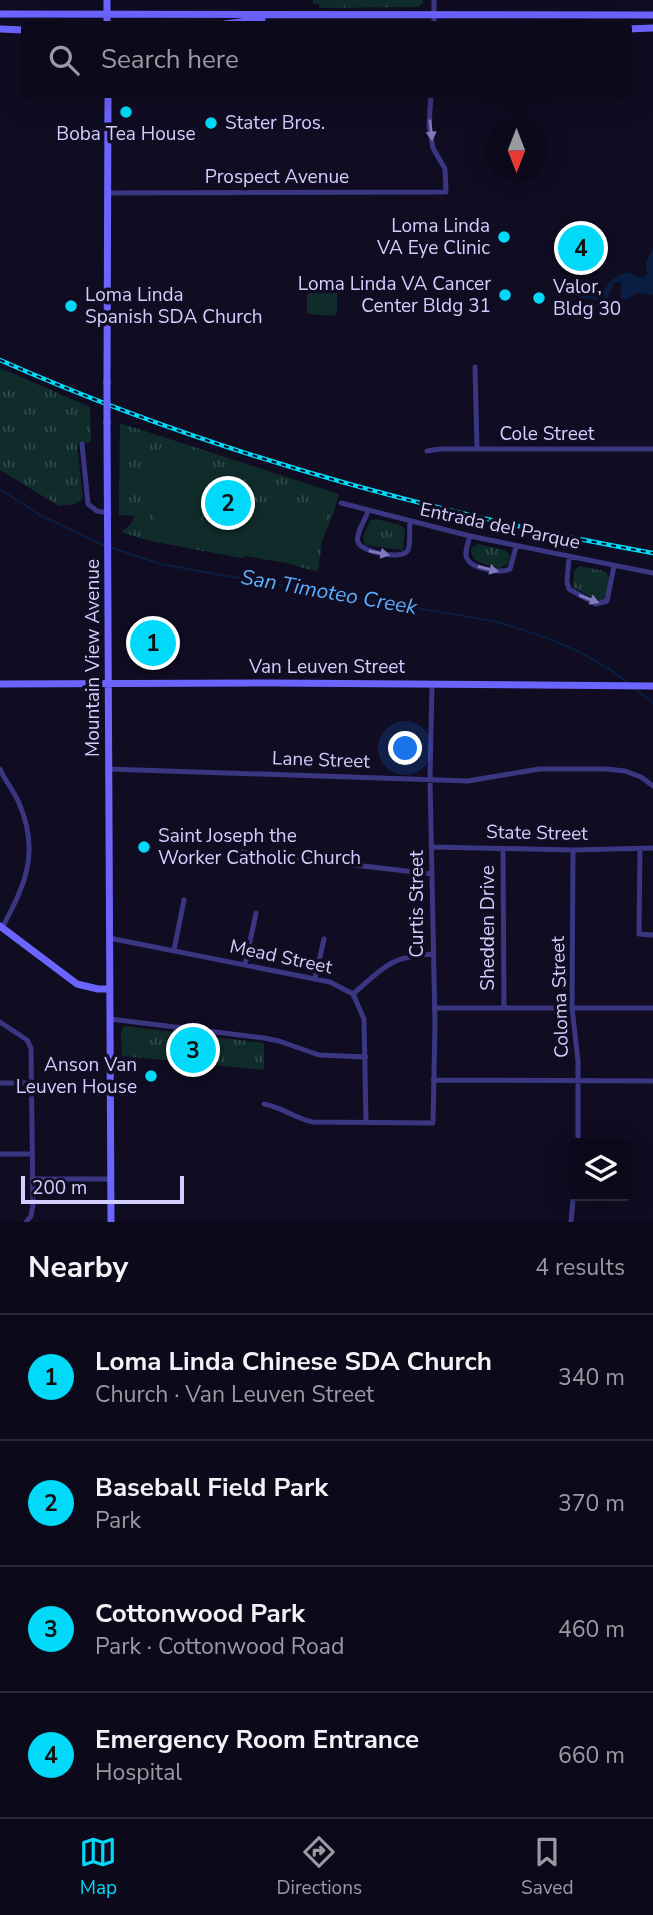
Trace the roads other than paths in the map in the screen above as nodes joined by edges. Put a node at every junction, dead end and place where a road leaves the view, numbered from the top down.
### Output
1 (107, 0) edge
2 (434, 0) edge
3 (0, 14) edge
4 (107, 15) junction
5 (434, 15) junction
6 (653, 15) edge
7 (279, 16) junction
8 (107, 21) edge
9 (245, 21) edge
10 (434, 21) edge
11 (653, 28) edge
12 (0, 29) edge
13 (632, 29) edge
14 (21, 30) edge
15 (108, 98) edge
16 (430, 98) edge
17 (109, 193) junction
18 (475, 367) dead end
19 (82, 444) dead end
20 (477, 449) junction
21 (653, 449) edge
22 (427, 451) dead end
23 (341, 503) dead end
24 (368, 511) junction
25 (108, 513) junction
26 (410, 522) junction
27 (470, 536) junction
28 (516, 547) junction
29 (569, 557) junction
30 (614, 566) junction
31 (653, 573) edge
32 (0, 684) edge
33 (432, 684) junction
34 (110, 685) junction
35 (653, 686) edge
36 (0, 769) edge
37 (108, 769) junction
38 (430, 779) junction
39 (653, 786) edge
40 (433, 847) junction
41 (503, 848) junction
42 (653, 848) edge
43 (640, 849) junction
44 (573, 850) junction
45 (242, 852) dead end
46 (432, 874) junction
47 (184, 901) dead end
48 (256, 913) dead end
49 (1, 927) edge
50 (653, 935) edge
51 (109, 938) junction
52 (324, 939) dead end
53 (174, 950) junction
54 (433, 954) junction
55 (245, 965) junction
56 (315, 979) junction
57 (110, 989) junction
58 (353, 994) junction
59 (435, 1008) junction
60 (504, 1008) junction
61 (572, 1009) junction
62 (653, 1009) edge
63 (110, 1019) junction
64 (0, 1022) edge
65 (366, 1057) junction
66 (433, 1080) junction
67 (579, 1081) junction
68 (653, 1081) edge
69 (0, 1083) edge
70 (32, 1083) junction
71 (264, 1104) dead end
72 (366, 1123) junction
73 (578, 1138) edge
74 (0, 1154) edge
75 (32, 1154) junction
76 (32, 1179) junction
77 (111, 1179) junction
78 (573, 1201) edge
79 (26, 1222) edge
80 (111, 1222) edge
81 (571, 1222) edge

1 - 4 main road
2 - 5 street
3 - 4 main road
4 - 7 main road
4 - 8 main road
5 - 6 main road
5 - 7 main road
5 - 10 street
7 - 9 main road
11 - 13 main road
12 - 14 main road
15 - 17 main road, Mountain View Avenue
16 -> 17 street, Prospect Avenue
17 - 25 main road, Mountain View Avenue, bridge
18 - 20 street
19 - 25 street
20 - 21 street, Cole Street
20 - 22 street, Cole Street
23 - 24 street, Entrada del Parque
24 - 26 street, Entrada del Parque
24 -> 26 street
25 - 34 main road, Mountain View Avenue
26 - 27 street, Entrada del Parque
27 - 28 street, Entrada del Parque
27 -> 28 street
28 - 29 street, Entrada del Parque
29 - 30 street, Entrada del Parque
29 -> 30 street
30 - 31 street, Entrada del Parque
32 - 34 main road, Van Leuven Street
33 - 34 main road, Van Leuven Street
33 - 35 main road, Van Leuven Street
33 - 38 street, Curtis Street
34 - 37 main road, Mountain View Avenue
36 - 49 street
37 - 38 street, Lane Street
37 - 51 main road, Mountain View Avenue
38 - 39 street, Lane Street
38 - 40 street, Curtis Street
40 - 41 street, State Street
40 - 46 street, Curtis Street
41 - 44 street, State Street
41 - 60 street, Shedden Drive
42 - 43 street
43 - 44 street, State Street
43 - 50 street
44 - 61 street, Coloma Street
45 - 46 street
46 - 54 street, Curtis Street
47 - 53 street
48 - 55 street
49 - 57 main road
51 - 53 street, Mead Street
51 - 57 main road, Mountain View Avenue
52 - 56 street
53 - 55 street, Mead Street
54 - 58 street, Mead Street
54 - 59 street, Curtis Street
55 - 56 street, Mead Street
56 - 58 street, Mead Street
57 - 63 main road, Mountain View Avenue
58 - 65 street
59 - 60 street
59 - 66 street, Curtis Street
60 - 61 street
61 - 62 street
61 - 67 street, Coloma Street
63 - 65 street
63 - 77 main road, Mountain View Avenue
64 - 70 street
65 - 72 street
66 - 67 street
66 - 72 street, Curtis Street
67 - 68 street
67 - 73 street, Coloma Street
69 - 70 street
70 - 75 street
71 - 72 street
74 - 75 street
75 - 76 street
76 - 77 street
76 - 79 street
77 - 80 main road, Mountain View Avenue
78 - 81 street

